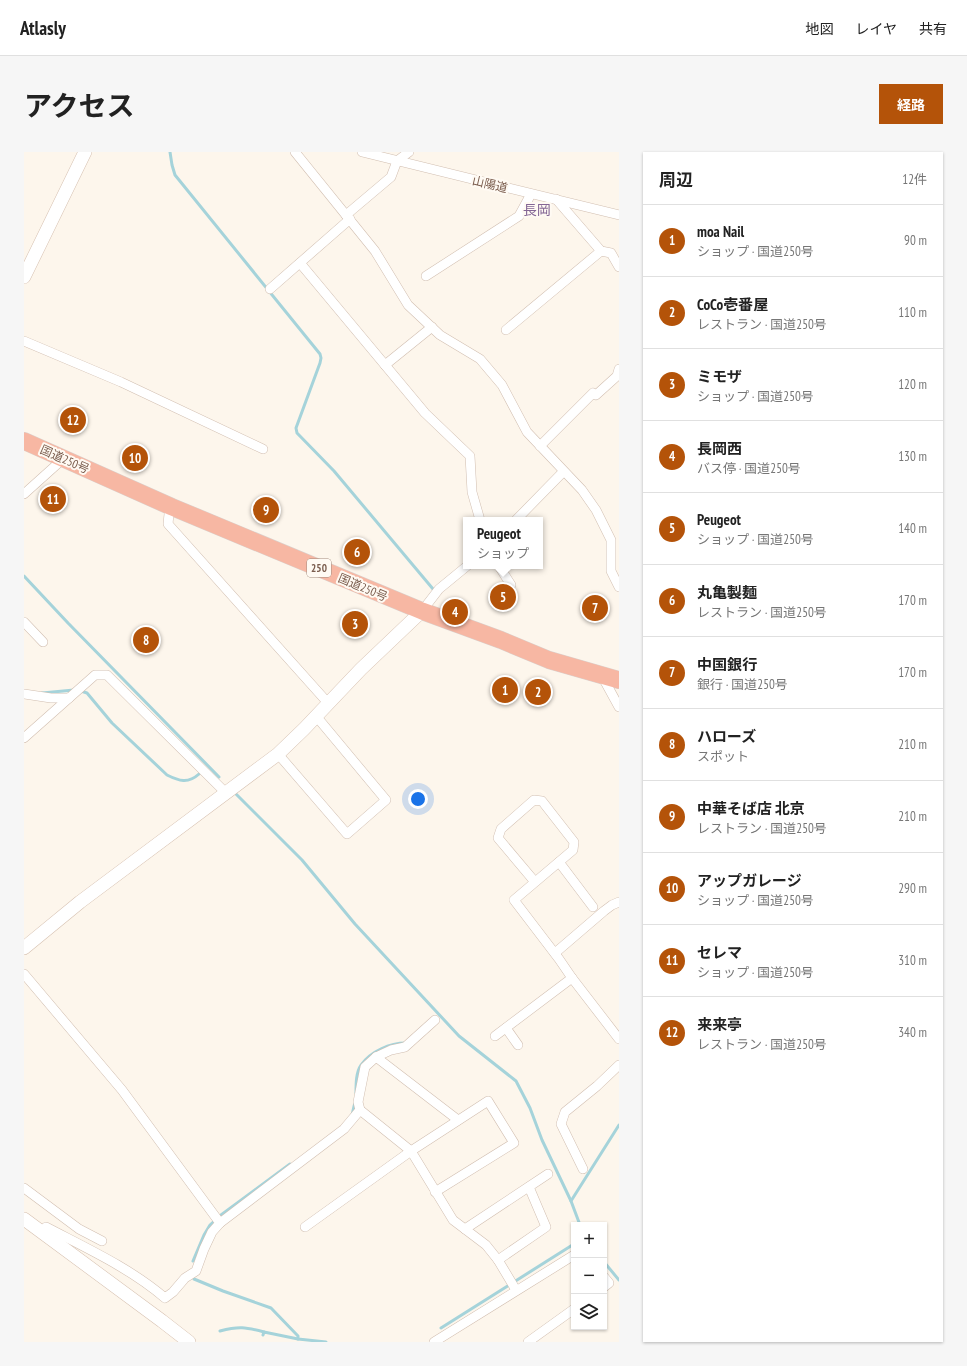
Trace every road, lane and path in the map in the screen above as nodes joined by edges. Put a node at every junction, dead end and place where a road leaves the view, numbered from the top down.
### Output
1 (85, 152) edge
2 (295, 152) edge
3 (362, 152) edge
4 (409, 152) edge
5 (397, 161) junction
6 (531, 194) junction
7 (556, 199) junction
8 (619, 215) edge
9 (348, 217) junction
10 (601, 251) junction
11 (618, 261) edge
12 (300, 263) junction
13 (426, 276) dead end
14 (24, 277) edge
15 (270, 289) dead end
16 (432, 327) junction
17 (506, 330) dead end
18 (24, 342) edge
19 (385, 365) junction
20 (619, 369) edge
21 (24, 441) edge
22 (540, 446) junction
23 (263, 449) dead end
24 (64, 458) junction
25 (564, 472) junction
26 (24, 494) edge
27 (172, 507) junction
28 (479, 517) edge
29 (519, 517) edge
30 (463, 569) edge
31 (501, 569) edge
32 (511, 585) dead end
33 (619, 587) edge
34 (422, 611) junction
35 (24, 622) edge
36 (43, 642) dead end
37 (610, 683) edge
38 (75, 693) junction
39 (24, 694) edge
40 (328, 703) junction
41 (619, 706) edge
42 (316, 716) junction
43 (24, 738) edge
44 (278, 754) junction
45 (226, 793) junction
46 (559, 862) junction
47 (535, 882) junction
48 (619, 902) edge
49 (593, 907) dead end
50 (24, 948) edge
51 (555, 953) junction
52 (24, 974) edge
53 (572, 978) junction
54 (435, 1020) dead end
55 (506, 1028) junction
56 (495, 1036) dead end
57 (619, 1039) edge
58 (518, 1045) dead end
59 (376, 1057) junction
60 (619, 1065) edge
61 (360, 1110) junction
62 (458, 1120) junction
63 (411, 1151) junction
64 (583, 1169) dead end
65 (548, 1174) dead end
66 (529, 1187) junction
67 (24, 1188) edge
68 (435, 1192) junction
69 (218, 1220) junction
70 (26, 1225) edge
71 (305, 1227) dead end
72 (465, 1229) junction
73 (41, 1232) junction
74 (102, 1242) dead end
75 (571, 1257) edge
76 (498, 1260) junction
77 (513, 1286) junction
78 (571, 1310) edge
79 (189, 1342) edge
80 (434, 1342) edge
81 (528, 1342) edge

1 - 14 street
2 - 9 street
3 - 5 street, 山陽道
4 - 5 street
5 - 6 street, 山陽道
5 - 9 street
6 - 7 street, 山陽道
6 - 13 street
7 - 8 street, 山陽道
7 - 10 street
9 - 12 street
9 - 16 street
10 - 11 street
10 - 17 street
12 - 15 street
12 - 19 street
16 - 19 street
16 - 22 street
18 - 23 street
19 - 28 street
20 - 22 street
21 - 24 highway, 国道250号 / 250
22 - 25 street
24 - 26 street
24 - 27 highway, 国道250号 / 250
25 - 29 street
25 - 33 street
27 - 34 highway, 国道250号 / 250
27 - 40 street
30 - 34 street
31 - 32 street
34 - 37 highway, 国道250号 / 250
34 - 40 street
35 - 36 street
37 - 41 street
38 - 39 street
38 - 43 street
38 - 45 street
40 - 42 street
42 - 44 street
42 - 44 street
44 - 45 street
45 - 50 street
46 - 47 street
46 - 47 street
46 - 49 street
47 - 51 street
48 - 51 street
51 - 53 street
52 - 69 street
53 - 55 street
53 - 57 street
54 - 59 street
55 - 56 street
55 - 58 street
59 - 61 street
59 - 62 street
60 - 64 street
61 - 63 street
61 - 69 street
62 - 63 street
62 - 68 street
63 - 68 street
63 - 71 street
65 - 66 street
66 - 72 street
66 - 76 street
67 - 74 street
68 - 72 street
69 - 73 street
70 - 73 street
72 - 76 street
73 - 79 street
75 - 77 street
76 - 77 street
77 - 80 street
78 - 81 street

